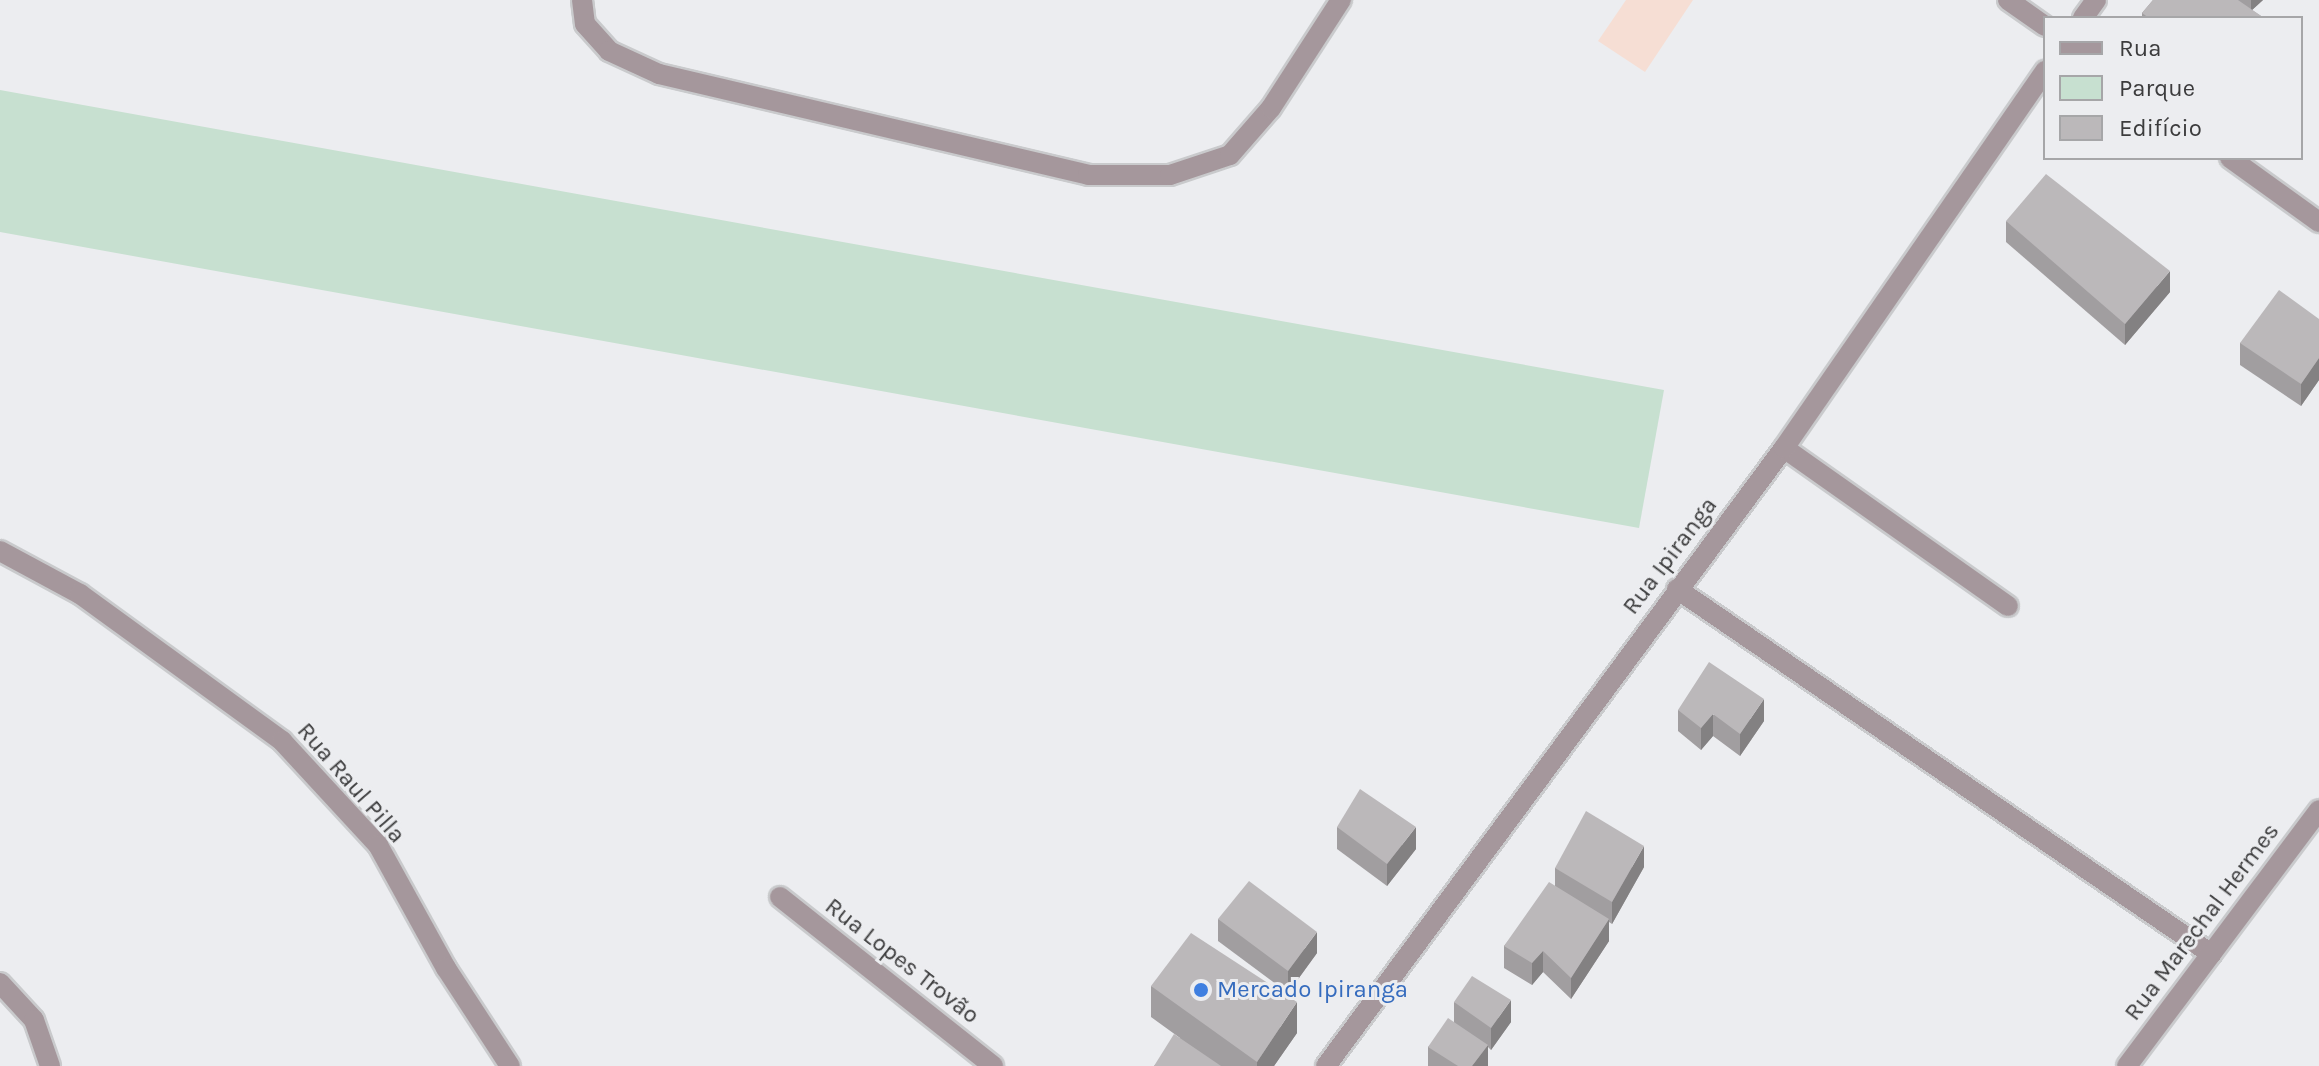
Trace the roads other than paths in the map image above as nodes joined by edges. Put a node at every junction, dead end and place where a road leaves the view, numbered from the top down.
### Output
1 (582, 0) edge
2 (1341, 0) edge
3 (2008, 0) edge
4 (2043, 25) edge
5 (2043, 74) edge
6 (2233, 160) edge
7 (2319, 222) edge
8 (1784, 448) junction
9 (0, 551) edge
10 (1677, 589) junction
11 (2008, 606) dead end
12 (2319, 810) edge
13 (780, 897) dead end
14 (2211, 954) junction
15 (0, 983) edge
16 (50, 1066) edge
17 (510, 1066) edge
18 (993, 1066) edge
19 (1326, 1066) edge
20 (2127, 1066) edge

1 - 2 street
3 - 4 street
5 - 8 street, Rua Ipiranga
6 - 7 street
8 - 10 street, Rua Ipiranga
8 - 11 street
9 - 17 street, Rua Raul Pilla
10 - 14 street
10 - 19 street, Rua Ipiranga
12 - 14 street, Rua Marechal Hermes
13 - 18 street, Rua Lopes Trovão
14 - 20 street, Rua Marechal Hermes
15 - 16 street

